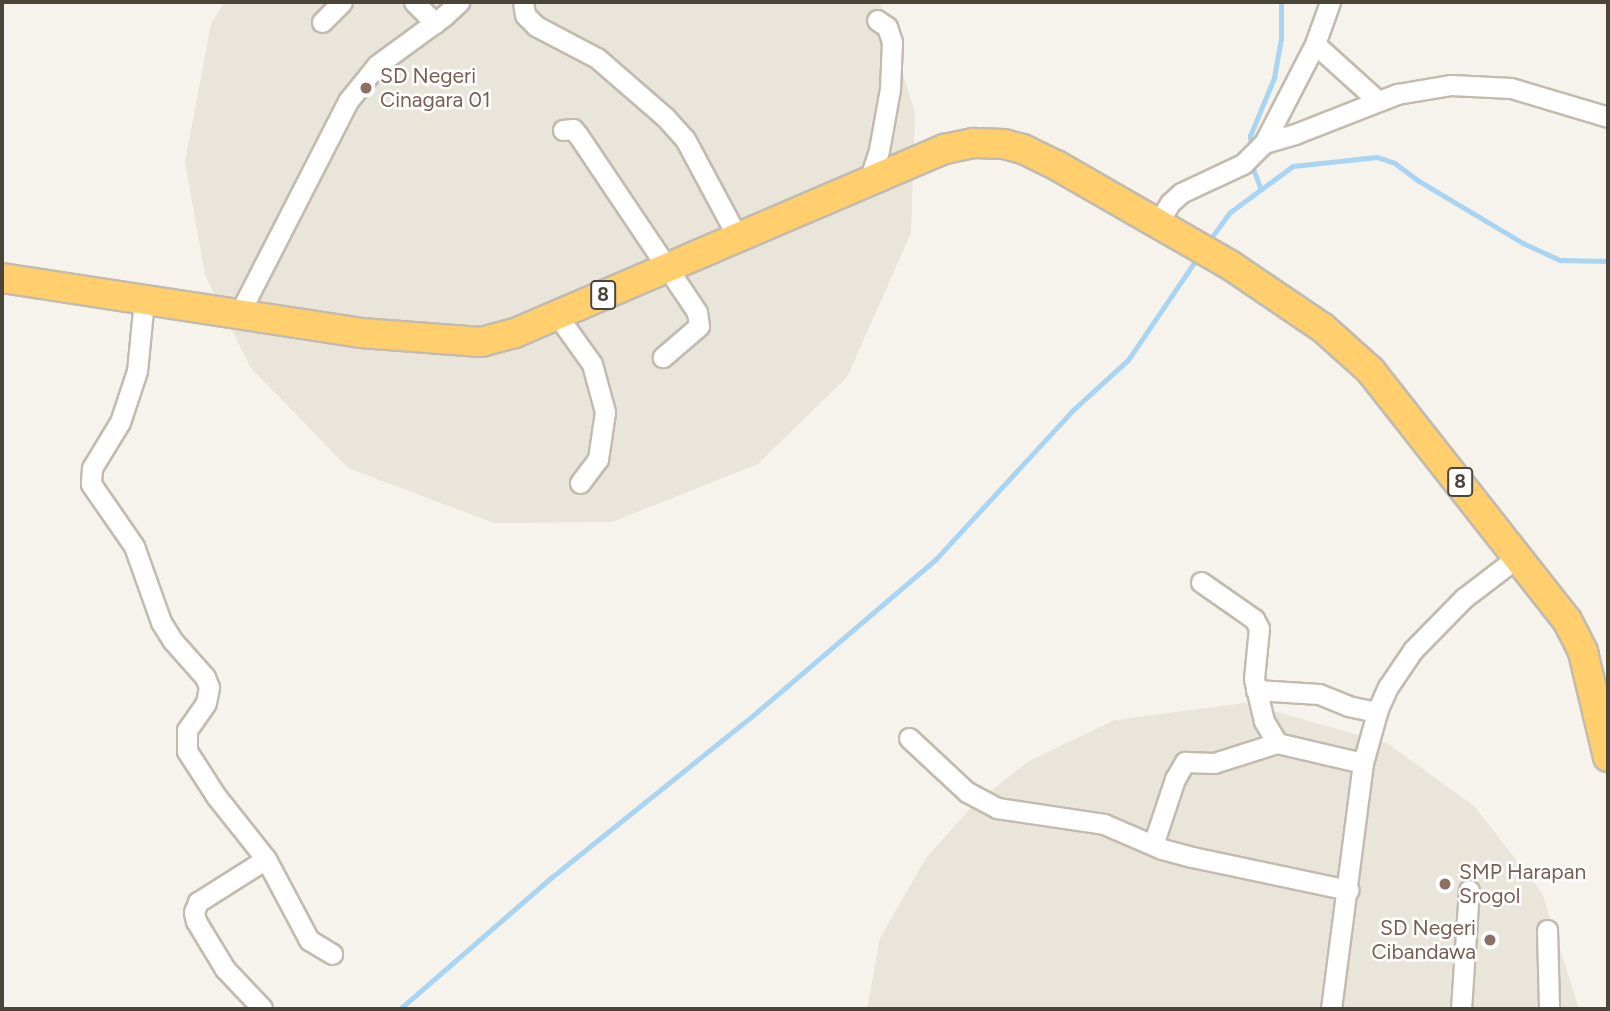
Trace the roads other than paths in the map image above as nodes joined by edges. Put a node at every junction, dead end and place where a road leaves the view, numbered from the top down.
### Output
1 (342, 2) edge
2 (414, 2) edge
3 (459, 2) edge
4 (523, 2) edge
5 (1330, 2) edge
6 (877, 20) dead end
7 (321, 22) dead end
8 (435, 23) junction
9 (1315, 44) junction
10 (1378, 101) junction
11 (1608, 117) edge
12 (563, 130) dead end
13 (1264, 143) junction
14 (869, 181) junction
15 (1162, 225) junction
16 (737, 236) junction
17 (667, 267) junction
18 (2, 278) edge
19 (144, 300) junction
20 (557, 315) junction
21 (237, 316) junction
22 (663, 357) dead end
23 (580, 483) dead end
24 (1519, 556) junction
25 (1201, 582) dead end
26 (1255, 690) junction
27 (1601, 691) edge
28 (1377, 712) junction
29 (909, 738) dead end
30 (1277, 743) junction
31 (1608, 757) edge
32 (1363, 763) junction
33 (1153, 845) junction
34 (266, 859) junction
35 (1349, 890) junction
36 (1469, 890) dead end
37 (1547, 930) dead end
38 (332, 954) dead end
39 (262, 1009) edge
40 (1331, 1009) edge
41 (1461, 1009) edge
42 (1549, 1009) edge

1 - 7 street
2 - 8 street
3 - 8 street
4 - 16 street
5 - 9 street
6 - 14 street
8 - 21 street
9 - 10 street
9 - 13 street
10 - 11 street
10 - 13 street
12 - 17 street
13 - 15 street
14 - 15 highway, 8
14 - 16 highway, 8
15 - 24 highway, 8
16 - 17 highway, 8
17 - 20 highway, 8
17 - 22 street
18 - 19 highway, 8
19 - 21 highway, 8
19 - 34 street
20 - 21 highway, 8
20 - 23 street
24 - 27 highway, 8
24 - 28 street
25 - 26 street
26 - 28 street
26 - 30 street
27 - 31 highway, 8
28 - 32 street
29 - 33 street
30 - 32 street
30 - 33 street
32 - 35 street
33 - 35 street
34 - 38 street
34 - 39 street
35 - 40 street
36 - 41 street
37 - 42 street

